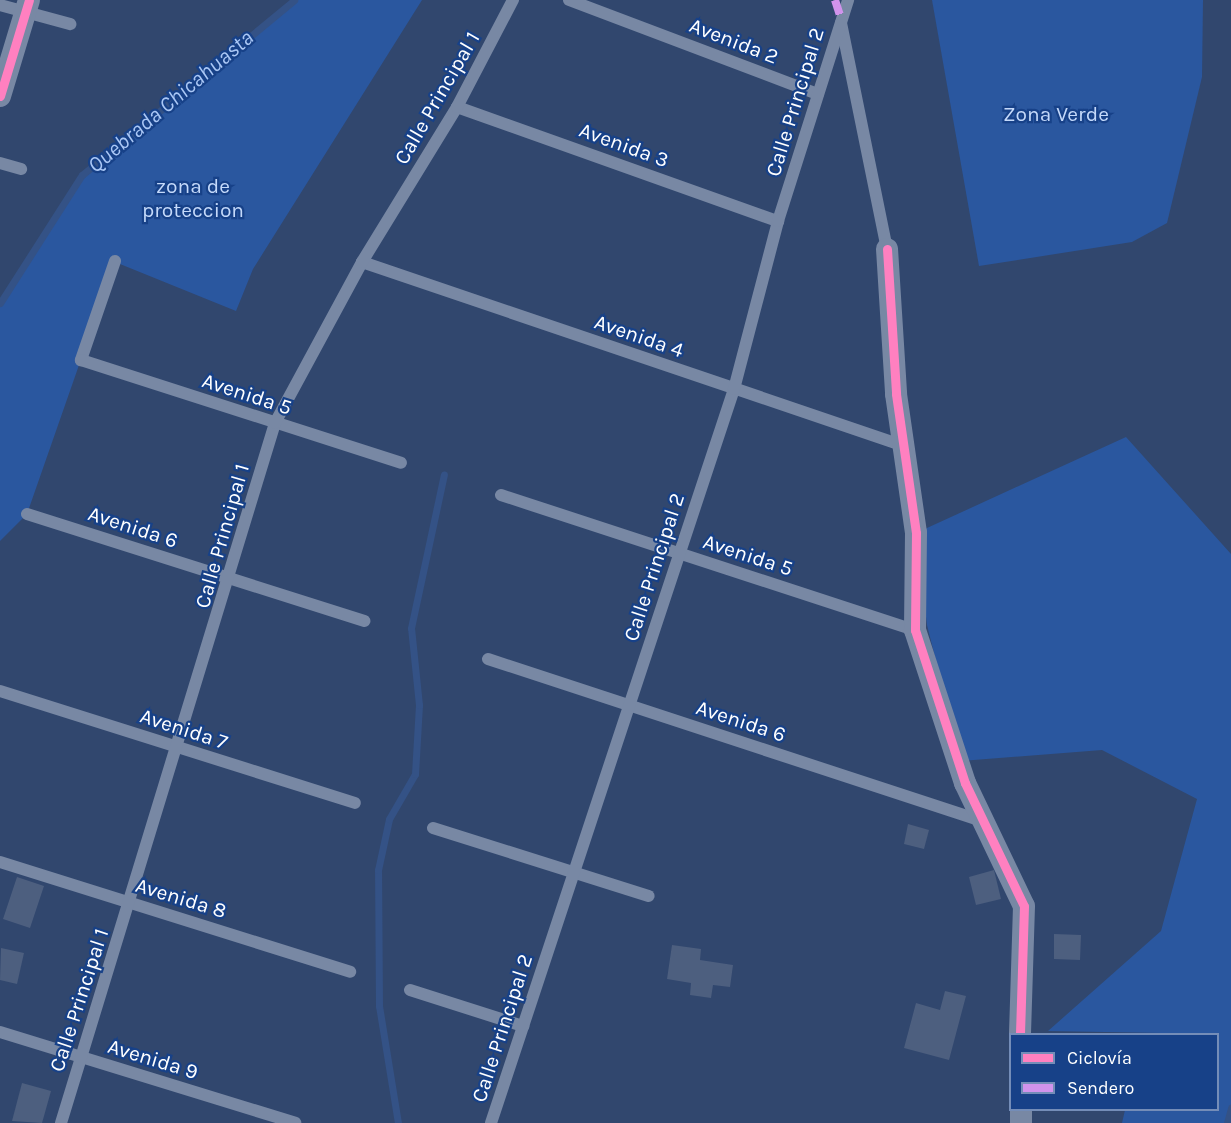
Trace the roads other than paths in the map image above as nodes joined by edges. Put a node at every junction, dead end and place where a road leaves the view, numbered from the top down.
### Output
1 (513, 0) edge
2 (569, 0) edge
3 (848, 0) edge
4 (0, 5) edge
5 (28, 6) edge
6 (841, 19) junction
7 (70, 24) dead end
8 (818, 94) junction
9 (0, 96) edge
10 (457, 107) junction
11 (0, 163) edge
12 (21, 169) dead end
13 (778, 221) junction
14 (887, 249) joint
15 (115, 261) dead end
16 (362, 262) junction
17 (734, 389) junction
18 (275, 423) junction
19 (904, 446) junction
20 (402, 463) dead end
21 (501, 495) dead end
22 (27, 514) dead end
23 (680, 553) junction
24 (230, 578) junction
25 (364, 621) dead end
26 (915, 630) junction
27 (488, 659) dead end
28 (0, 691) edge
29 (629, 705) junction
30 (178, 747) junction
31 (355, 803) dead end
32 (982, 821) junction
33 (433, 828) dead end
34 (0, 862) edge
35 (574, 872) junction
36 (650, 896) dead end
37 (130, 903) junction
38 (350, 972) dead end
39 (410, 990) dead end
40 (523, 1026) junction
41 (0, 1032) edge
42 (1020, 1033) edge
43 (80, 1057) junction
44 (61, 1123) edge
45 (295, 1123) edge
46 (491, 1123) edge

1 - 10 lane, Calle Principal 1
2 - 8 lane, Avenida 2
3 - 6 lane, Calle Principal 2
4 - 5 lane
5 - 7 lane
5 - 9 street
6 - 8 lane, Calle Principal 2
6 - 14 lane
8 - 13 lane, Calle Principal 2
10 - 13 lane, Avenida 3
10 - 16 lane, Calle Principal 1
11 - 12 lane
13 - 17 lane, Calle Principal 2
14 - 19 street
15 - 18 lane, Avenida 5
16 - 17 lane, Avenida 4
16 - 18 lane, Calle Principal 1
17 - 19 lane, Avenida 4
17 - 23 lane, Calle Principal 2
18 - 20 lane, Avenida 5
18 - 24 lane, Calle Principal 1
19 - 26 street
21 - 23 lane, Avenida 5
22 - 24 lane, Avenida 6
23 - 26 lane, Avenida 5
23 - 29 lane, Calle Principal 2
24 - 25 lane, Avenida 6
24 - 30 lane, Calle Principal 1
26 - 32 street
27 - 29 lane, Avenida 6
28 - 30 lane, Avenida 7
29 - 32 lane, Avenida 6
29 - 35 lane, Calle Principal 2
30 - 31 lane, Avenida 7
30 - 37 lane, Calle Principal 1
32 - 42 street
33 - 35 lane
34 - 37 lane, Avenida 8
35 - 36 lane
35 - 40 lane, Calle Principal 2
37 - 38 lane, Avenida 8
37 - 43 lane, Calle Principal 1
39 - 40 lane
40 - 46 lane, Calle Principal 2
41 - 43 lane, Avenida 9
43 - 44 lane, Calle Principal 1
43 - 45 lane, Avenida 9

